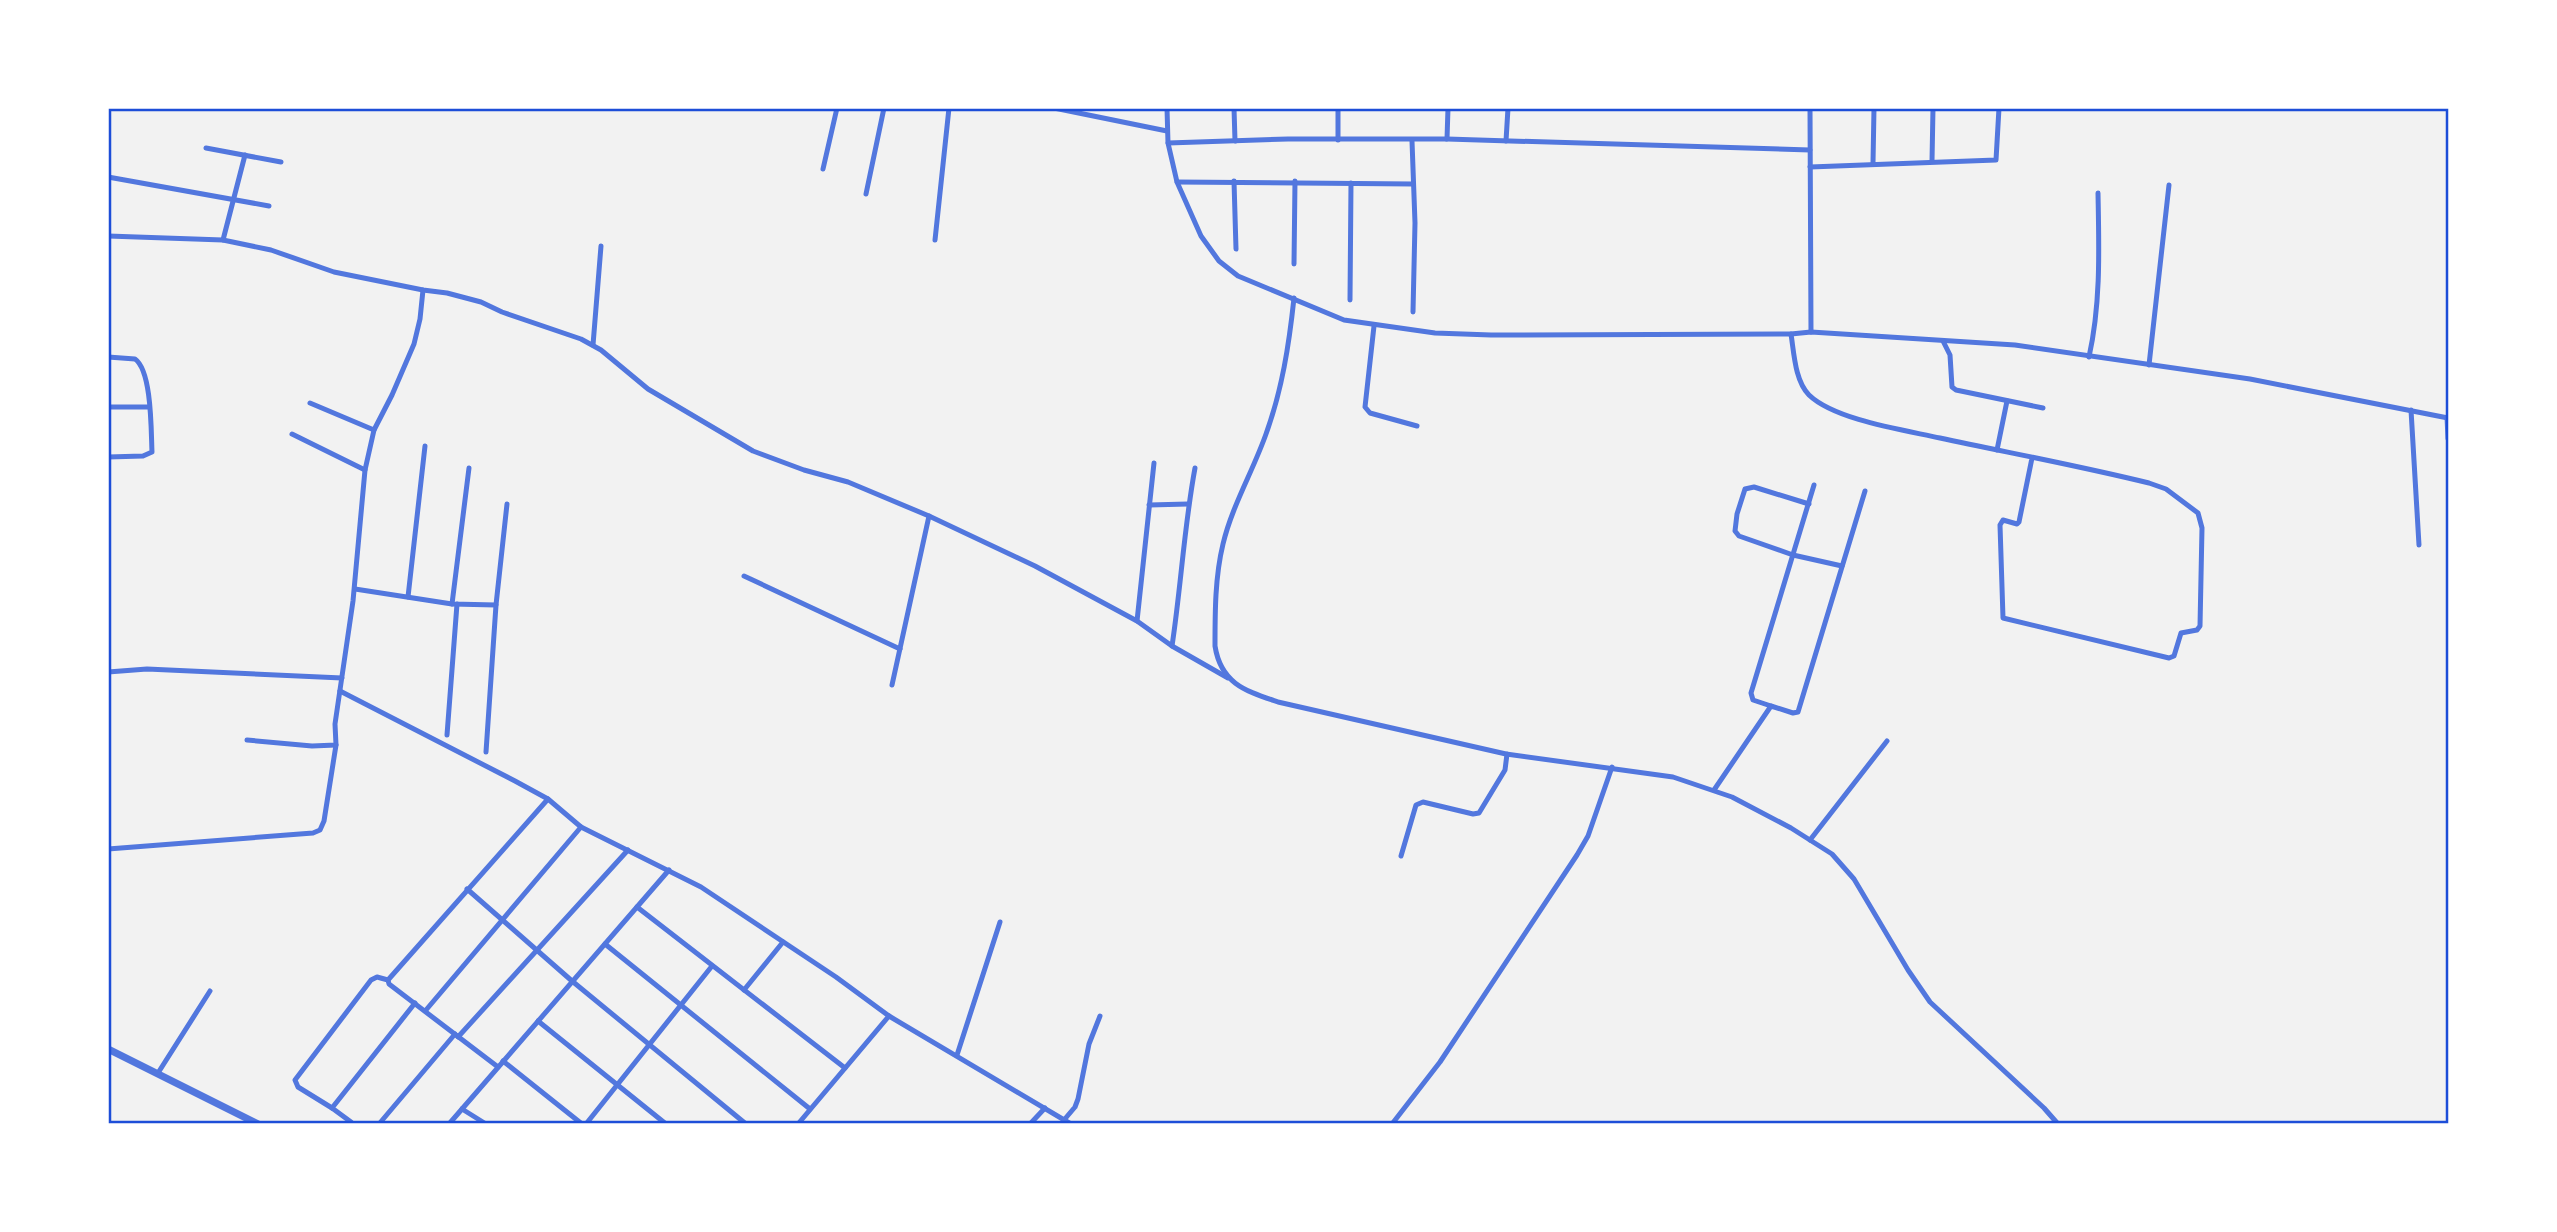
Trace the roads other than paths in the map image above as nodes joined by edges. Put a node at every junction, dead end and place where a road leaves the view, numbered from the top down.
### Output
1 (837, 108) edge
2 (884, 108) edge
3 (948, 108) edge
4 (1054, 108) edge
5 (1167, 108) edge
6 (1234, 108) edge
7 (1338, 108) edge
8 (1448, 108) edge
9 (1508, 108) edge
10 (1810, 108) edge
11 (1874, 108) edge
12 (1933, 108) edge
13 (1999, 108) edge
14 (1167, 131) junction
15 (1447, 139) junction
16 (1338, 140) junction
17 (1235, 141) junction
18 (1412, 141) junction
19 (1506, 141) junction
20 (1168, 143) junction
21 (206, 148) dead end
22 (1810, 150) junction
23 (245, 155) junction
24 (1932, 161) junction
25 (281, 162) dead end
26 (1873, 163) junction
27 (1810, 167) junction
28 (823, 169) dead end
29 (108, 177) edge
30 (1177, 181) junction
31 (1234, 181) junction
32 (1295, 181) junction
33 (1351, 183) junction
34 (1413, 184) junction
35 (2169, 185) dead end
36 (2098, 193) dead end
37 (866, 194) dead end
38 (234, 200) junction
39 (269, 206) dead end
40 (108, 236) edge
41 (223, 240) junction
42 (935, 240) dead end
43 (601, 246) dead end
44 (1236, 249) dead end
45 (1294, 264) dead end
46 (423, 290) junction
47 (1294, 298) junction
48 (1350, 300) dead end
49 (1413, 312) dead end
50 (1374, 326) junction
51 (1811, 332) junction
52 (1791, 334) junction
53 (1943, 341) junction
54 (593, 345) junction
55 (2089, 356) junction
56 (108, 357) edge
57 (2149, 365) junction
58 (2007, 401) junction
59 (310, 403) dead end
60 (108, 407) edge
61 (149, 407) junction
62 (2043, 408) dead end
63 (2411, 410) junction
64 (2448, 417) edge
65 (1417, 426) dead end
66 (374, 430) junction
67 (292, 434) dead end
68 (2448, 439) edge
69 (425, 446) dead end
70 (1997, 450) junction
71 (108, 457) edge
72 (2032, 458) junction
73 (1154, 463) dead end
74 (469, 468) dead end
75 (1195, 468) dead end
76 (365, 470) junction
77 (1814, 485) dead end
78 (1865, 491) dead end
79 (507, 504) dead end
80 (1188, 504) junction
81 (1809, 504) junction
82 (1149, 505) junction
83 (929, 516) junction
84 (2419, 545) dead end
85 (1793, 555) junction
86 (1842, 566) junction
87 (744, 576) dead end
88 (355, 589) junction
89 (408, 597) junction
90 (454, 604) junction
91 (496, 605) junction
92 (1137, 621) junction
93 (1172, 646) junction
94 (900, 649) junction
95 (108, 672) edge
96 (342, 678) junction
97 (1228, 678) junction
98 (892, 685) dead end
99 (340, 691) junction
100 (1770, 706) junction
101 (447, 735) dead end
102 (247, 740) dead end
103 (1886, 741) dead end
104 (336, 745) junction
105 (486, 752) dead end
106 (1507, 754) junction
107 (1612, 767) junction
108 (1714, 790) junction
109 (548, 799) junction
110 (581, 827) junction
111 (1811, 840) junction
112 (108, 849) edge
113 (628, 850) junction
114 (1401, 856) dead end
115 (669, 870) junction
116 (467, 889) junction
117 (637, 907) junction
118 (502, 920) junction
119 (1000, 922) dead end
120 (783, 942) junction
121 (605, 944) junction
122 (536, 949) junction
123 (712, 966) junction
124 (388, 980) junction
125 (572, 981) junction
126 (744, 990) junction
127 (210, 991) dead end
128 (415, 1003) junction
129 (682, 1006) junction
130 (426, 1010) junction
131 (889, 1016) junction
132 (1100, 1016) dead end
133 (538, 1021) junction
134 (457, 1035) junction
135 (650, 1045) junction
136 (108, 1049) edge
137 (957, 1055) junction
138 (500, 1064) junction
139 (845, 1068) junction
140 (158, 1073) junction
141 (618, 1085) junction
142 (332, 1108) junction
143 (1045, 1108) junction
144 (462, 1109) junction
145 (810, 1109) junction
146 (1064, 1120) junction
147 (352, 1123) edge
148 (258, 1124) edge
149 (379, 1124) edge
150 (449, 1124) edge
151 (486, 1124) edge
152 (584, 1124) edge
153 (666, 1124) edge
154 (746, 1124) edge
155 (798, 1124) edge
156 (1030, 1124) edge
157 (1071, 1124) edge
158 (1392, 1124) edge
159 (2058, 1124) edge

1 - 28 street
2 - 37 street
3 - 42 street
4 - 14 street
5 - 14 street
6 - 17 street
7 - 16 street
8 - 15 street
9 - 19 street
10 - 22 street
11 - 26 street
12 - 24 street
13 - 24 street
14 - 20 street
15 - 18 street
15 - 19 street
16 - 17 street
16 - 18 street
17 - 20 street
18 - 34 street
19 - 22 street
20 - 30 street
21 - 23 street
22 - 27 street
23 - 25 street
23 - 38 street
24 - 26 street
26 - 27 street
27 - 51 street
29 - 38 street
30 - 31 street
30 - 47 street
31 - 32 street
31 - 44 street
32 - 33 street
32 - 45 street
33 - 34 street
33 - 48 street
34 - 49 street
35 - 57 street
36 - 55 street
38 - 39 street
38 - 41 street
40 - 41 street
41 - 46 street
43 - 54 street
46 - 54 street
46 - 66 street
47 - 50 street
47 - 97 street
50 - 52 street
50 - 65 street
51 - 52 street
51 - 53 street
52 - 70 street
53 - 55 street
53 - 58 street
54 - 83 street
55 - 57 street
56 - 61 street
57 - 63 street
58 - 62 street
58 - 70 street
59 - 66 street
60 - 61 street
61 - 71 street
63 - 64 street
63 - 84 street
64 - 68 street
66 - 76 street
67 - 76 street
69 - 89 street
70 - 72 street
72 - 72 street
73 - 82 street
74 - 90 street
75 - 80 street
76 - 88 street
77 - 81 street
78 - 86 street
79 - 91 street
80 - 82 street
80 - 93 street
81 - 85 street
81 - 85 street
82 - 92 street
83 - 92 street
83 - 94 street
85 - 86 street
85 - 100 street
86 - 100 street
87 - 94 street
88 - 89 street
88 - 96 street
89 - 90 street
90 - 91 street
90 - 101 street
91 - 105 street
92 - 93 street
93 - 97 street
94 - 98 street
95 - 96 street
96 - 99 street
97 - 106 street
99 - 104 street
99 - 109 street
100 - 108 street
102 - 104 street
103 - 111 street
104 - 112 street
106 - 107 street
106 - 114 street
107 - 108 street
107 - 158 street
108 - 111 street
109 - 110 street
109 - 116 street
110 - 113 street
110 - 118 street
111 - 159 street
113 - 115 street
113 - 122 street
115 - 117 street
115 - 120 street
116 - 118 street
116 - 124 street
117 - 121 street
117 - 123 street
118 - 122 street
118 - 130 street
119 - 137 street
120 - 126 street
120 - 131 street
121 - 125 street
121 - 129 street
122 - 125 street
122 - 134 street
123 - 126 street
123 - 129 street
124 - 128 street
124 - 142 street
125 - 133 street
125 - 135 street
126 - 139 street
127 - 140 street
128 - 130 street
128 - 142 street
129 - 135 street
129 - 145 street
130 - 134 street
131 - 137 street
131 - 139 street
132 - 146 street
133 - 138 street
133 - 141 street
134 - 138 street
134 - 149 street
135 - 141 street
135 - 154 street
136 - 140 street
137 - 143 street
138 - 144 street
138 - 152 street
139 - 145 street
140 - 148 street
141 - 152 street
141 - 153 street
142 - 147 street
143 - 146 street
143 - 156 street
144 - 150 street
144 - 151 street
145 - 155 street
146 - 157 street

